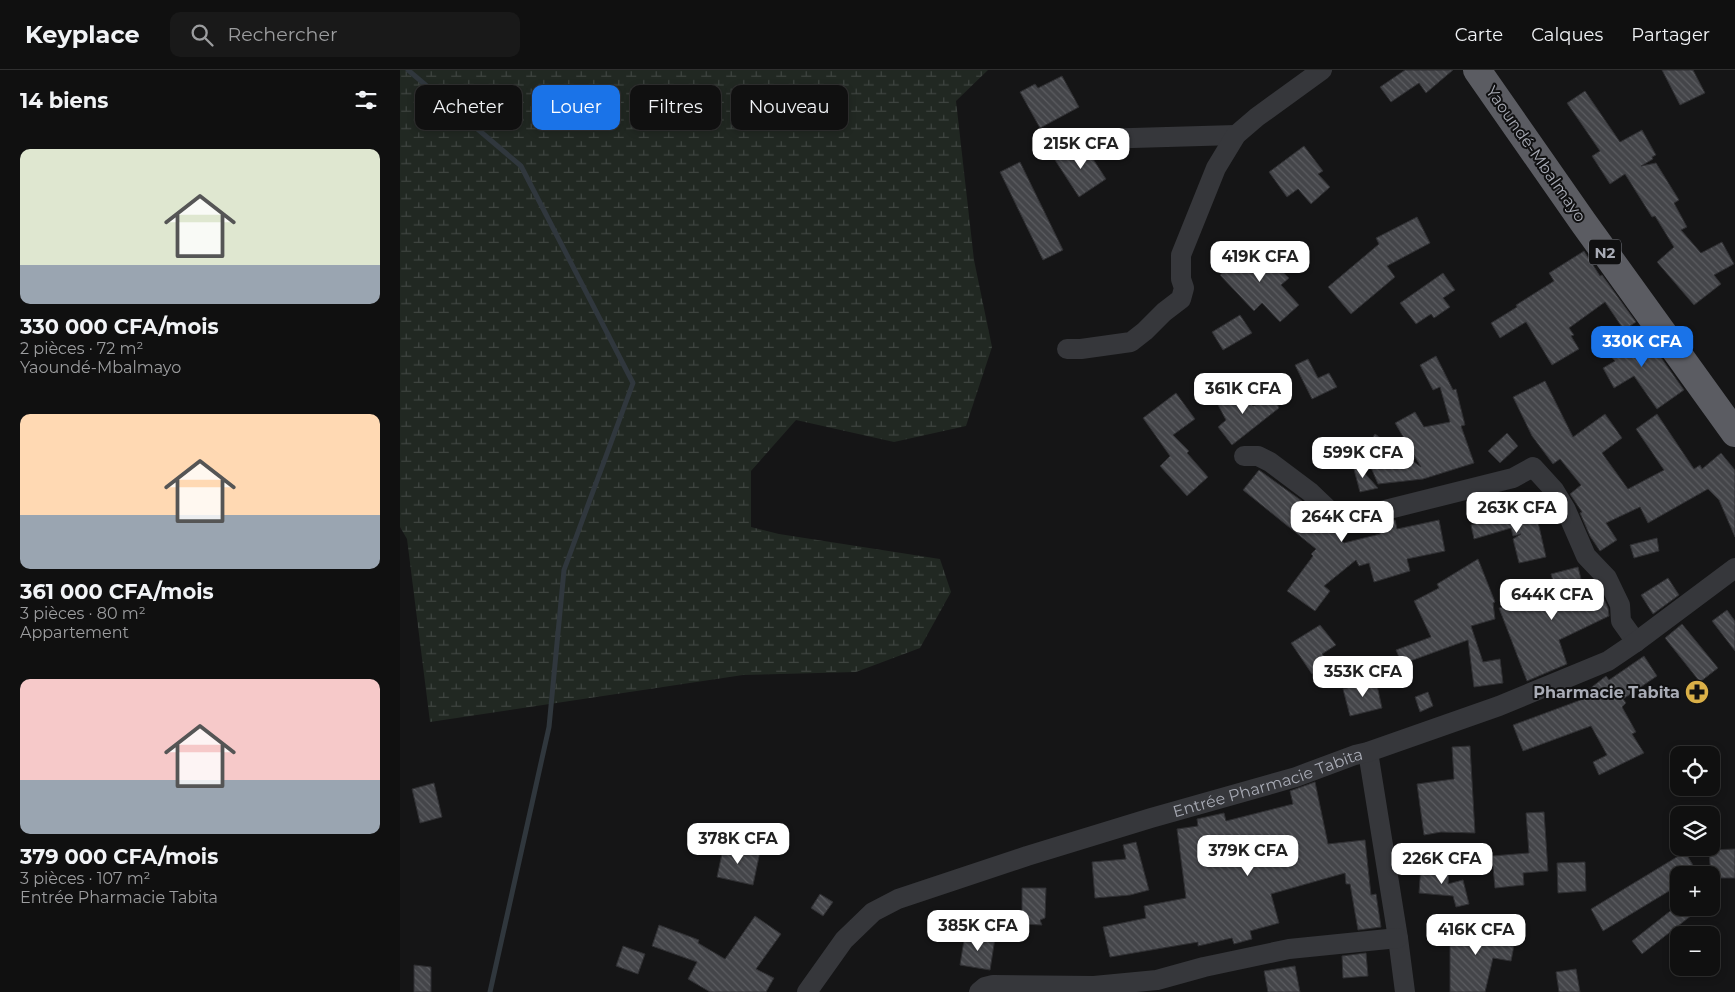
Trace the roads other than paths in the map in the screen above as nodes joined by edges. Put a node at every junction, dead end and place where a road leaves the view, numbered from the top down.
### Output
1 (1322, 70) edge
2 (1477, 70) edge
3 (1236, 135) junction
4 (1098, 139) dead end
5 (1067, 349) dead end
6 (1735, 433) edge
7 (1244, 456) dead end
8 (1735, 568) edge
9 (1636, 642) junction
10 (1368, 752) junction
11 (1398, 938) junction
12 (807, 992) edge
13 (979, 992) edge
14 (1405, 992) edge

1 - 3 street
2 - 6 highway, Yaoundé-Mbalmayo / N2
3 - 4 street
3 - 5 street
7 - 9 street
8 - 9 street, Entrée Pharmacie Tabita
9 - 10 street, Entrée Pharmacie Tabita
10 - 11 street
10 - 12 street, Entrée Pharmacie Tabita
11 - 13 street
11 - 14 street

